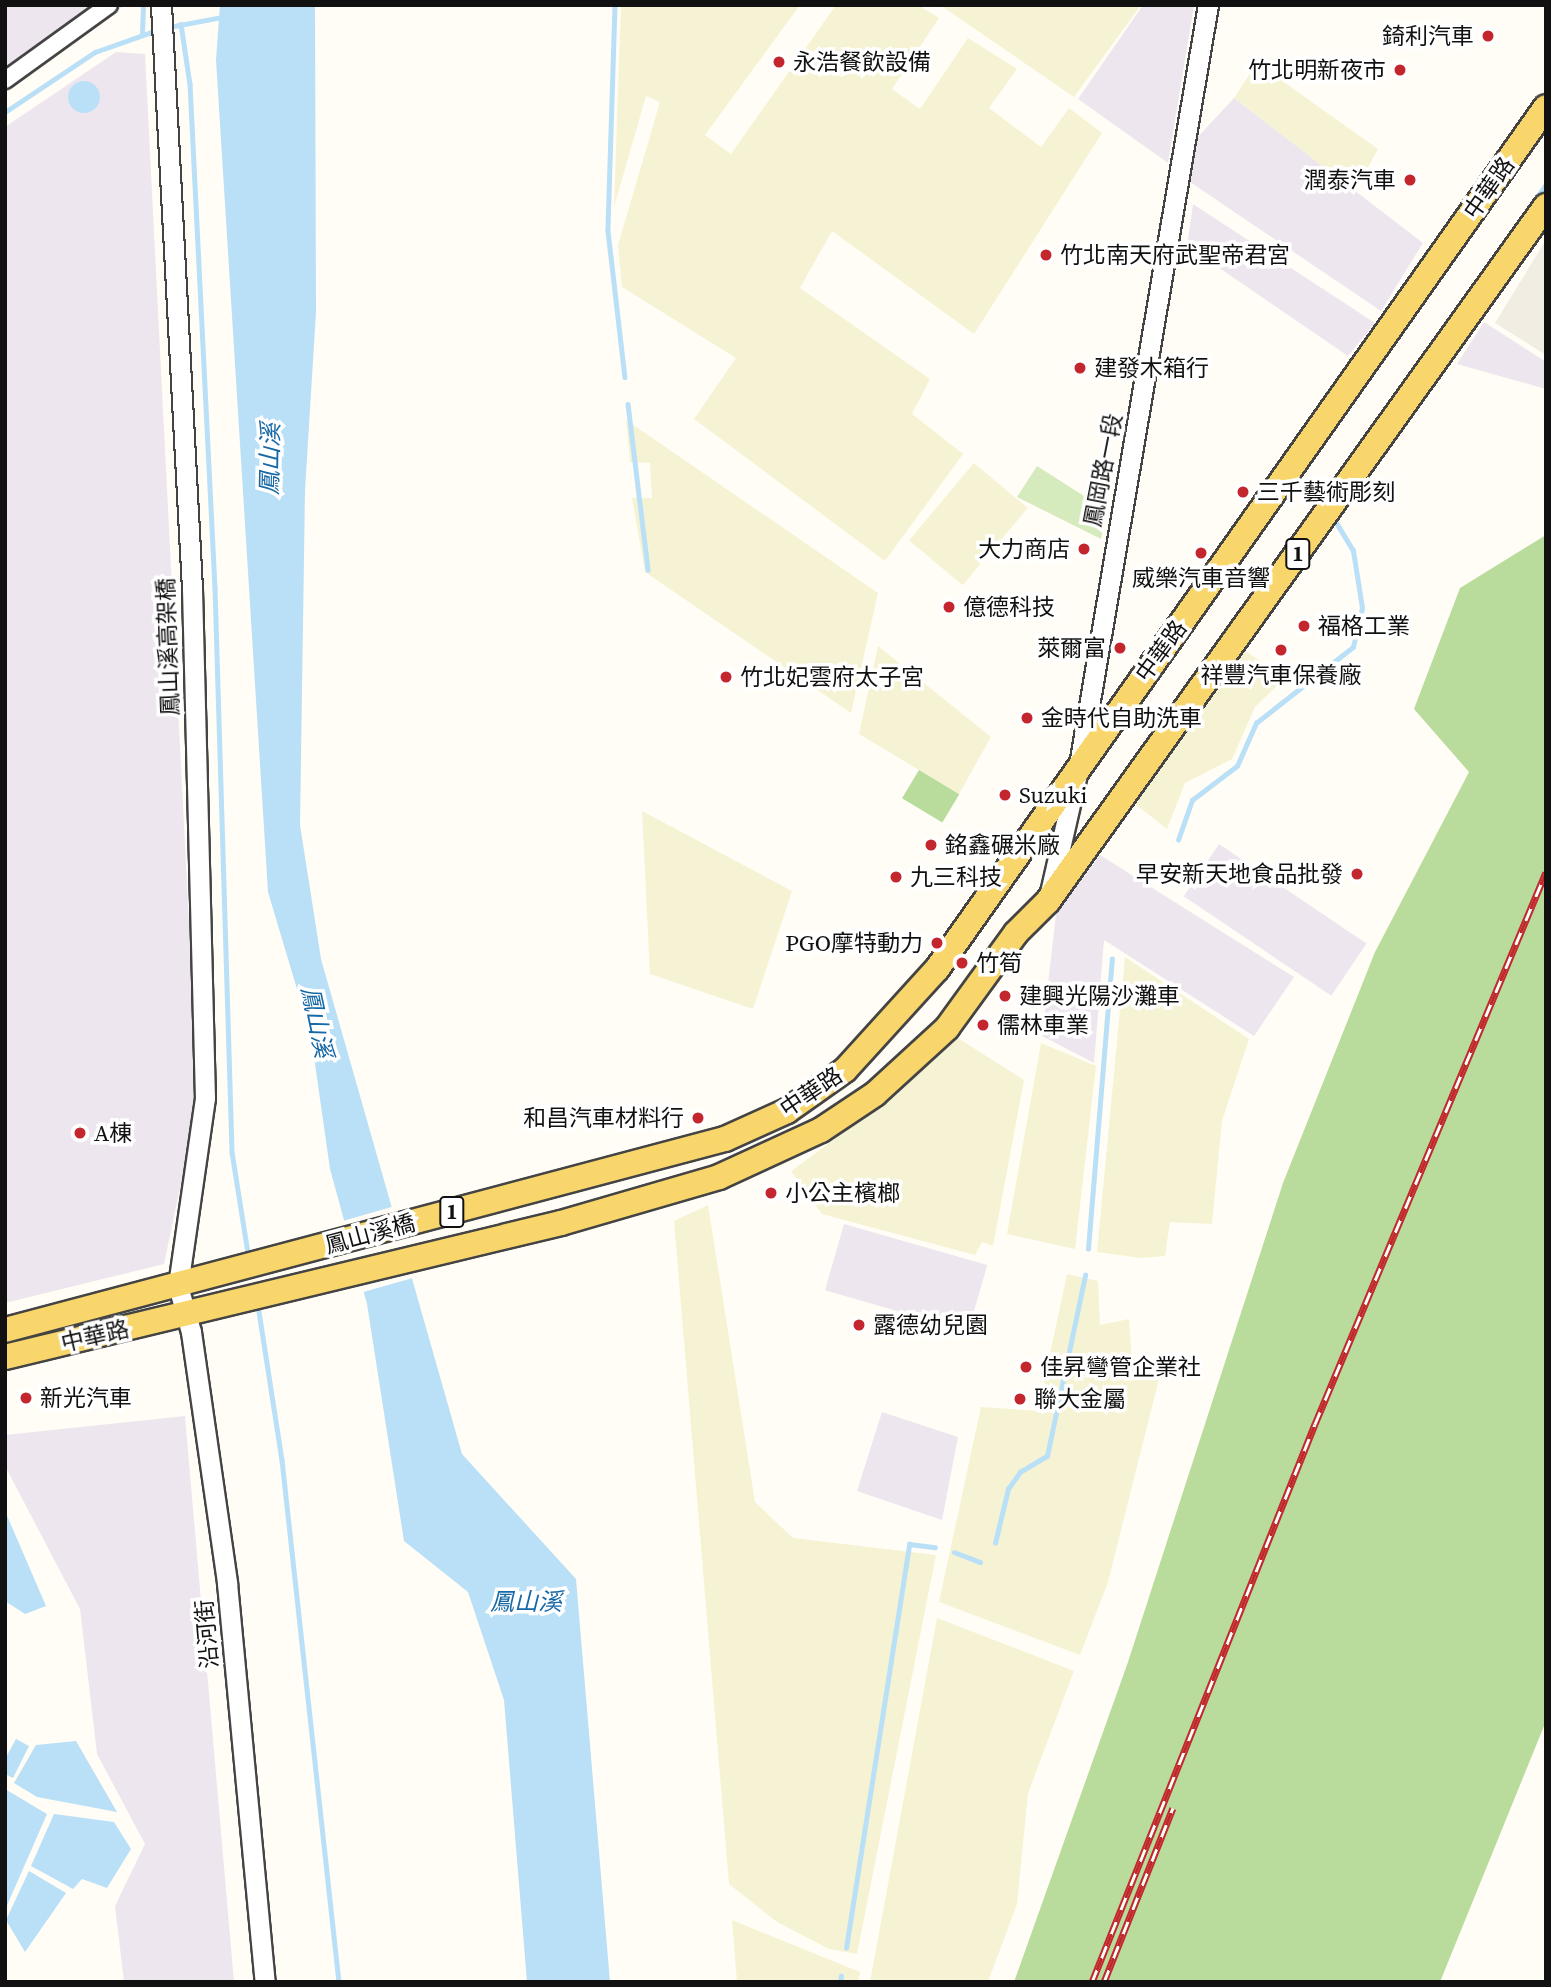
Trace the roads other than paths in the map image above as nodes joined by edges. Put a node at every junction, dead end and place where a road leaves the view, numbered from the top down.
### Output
1 (109, 5) edge
2 (161, 5) edge
3 (1208, 5) edge
4 (5, 80) edge
5 (1546, 107) edge
6 (1546, 206) edge
7 (1079, 765) junction
8 (1048, 901) junction
9 (725, 1139) joint
10 (719, 1177) joint
11 (178, 1286) junction
12 (185, 1315) junction
13 (5, 1330) edge
14 (5, 1357) edge
15 (265, 1982) edge

1 - 4 street
2 - 11 street, 鳳山溪高架橋
3 - 7 street, 鳳岡路一段
5 - 7 main road, 中華路 / 1
6 - 8 main road, 中華路 / 1
7 - 8 street, 鳳岡路一段
7 - 9 main road, 中華路 / 1
8 - 10 main road, 中華路 / 1
9 - 11 main road, 鳳山溪橋 / 1
10 - 12 main road, 鳳山溪橋 / 1
11 - 12 street, 沿河街
11 - 13 main road, 中華路 / 1
12 - 14 main road, 中華路 / 1
12 - 15 street, 沿河街

